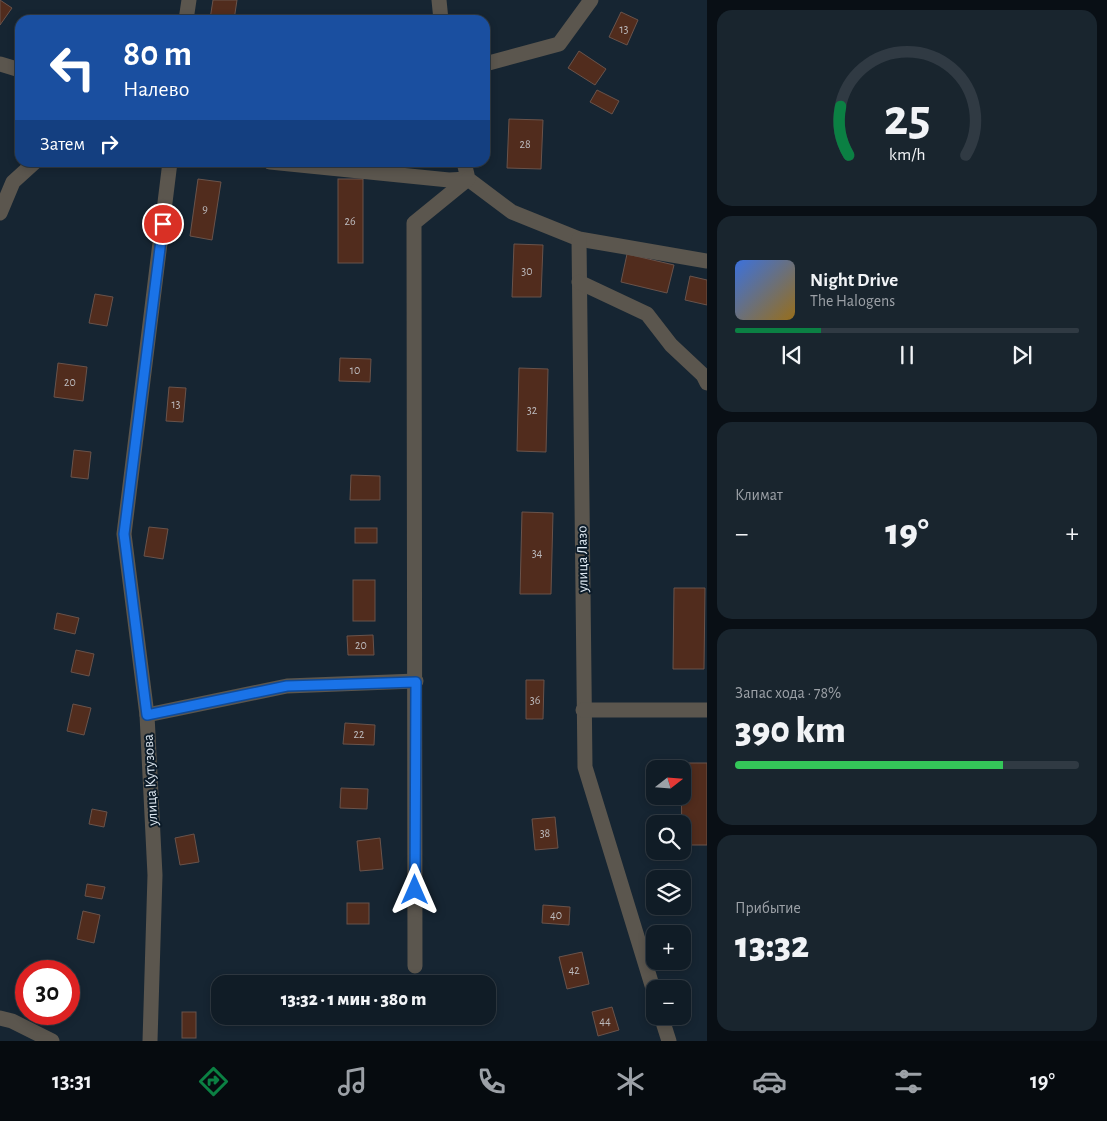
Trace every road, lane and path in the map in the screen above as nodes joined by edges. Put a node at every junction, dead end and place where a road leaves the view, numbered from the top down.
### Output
1 (189, 0) edge
2 (439, 0) edge
3 (591, 0) edge
4 (187, 15) edge
5 (441, 15) edge
6 (490, 63) edge
7 (0, 64) edge
8 (15, 68) edge
9 (30, 167) edge
10 (169, 167) edge
11 (320, 167) edge
12 (465, 167) edge
13 (468, 179) junction
14 (0, 213) edge
15 (579, 239) junction
16 (707, 261) edge
17 (580, 282) junction
18 (707, 383) edge
19 (416, 682) junction
20 (583, 710) junction
21 (707, 710) edge
22 (147, 715) junction
23 (415, 966) dead end
24 (650, 980) edge
25 (0, 1018) edge
26 (665, 1025) edge
27 (52, 1041) edge
28 (150, 1041) edge
29 (669, 1041) edge

1 - 4 street
2 - 5 street
3 - 6 street
7 - 8 street
9 - 14 street
10 - 22 street, улица Кутузова
11 - 13 street
12 - 13 street
13 - 15 street
13 - 19 street
15 - 16 street
15 - 17 street, улица Лазо
17 - 18 street
17 - 20 street, улица Лазо
19 - 22 street
19 - 23 street
20 - 21 street
20 - 24 street, улица Лазо
22 - 28 street, улица Кутузова
25 - 27 street
26 - 29 street

